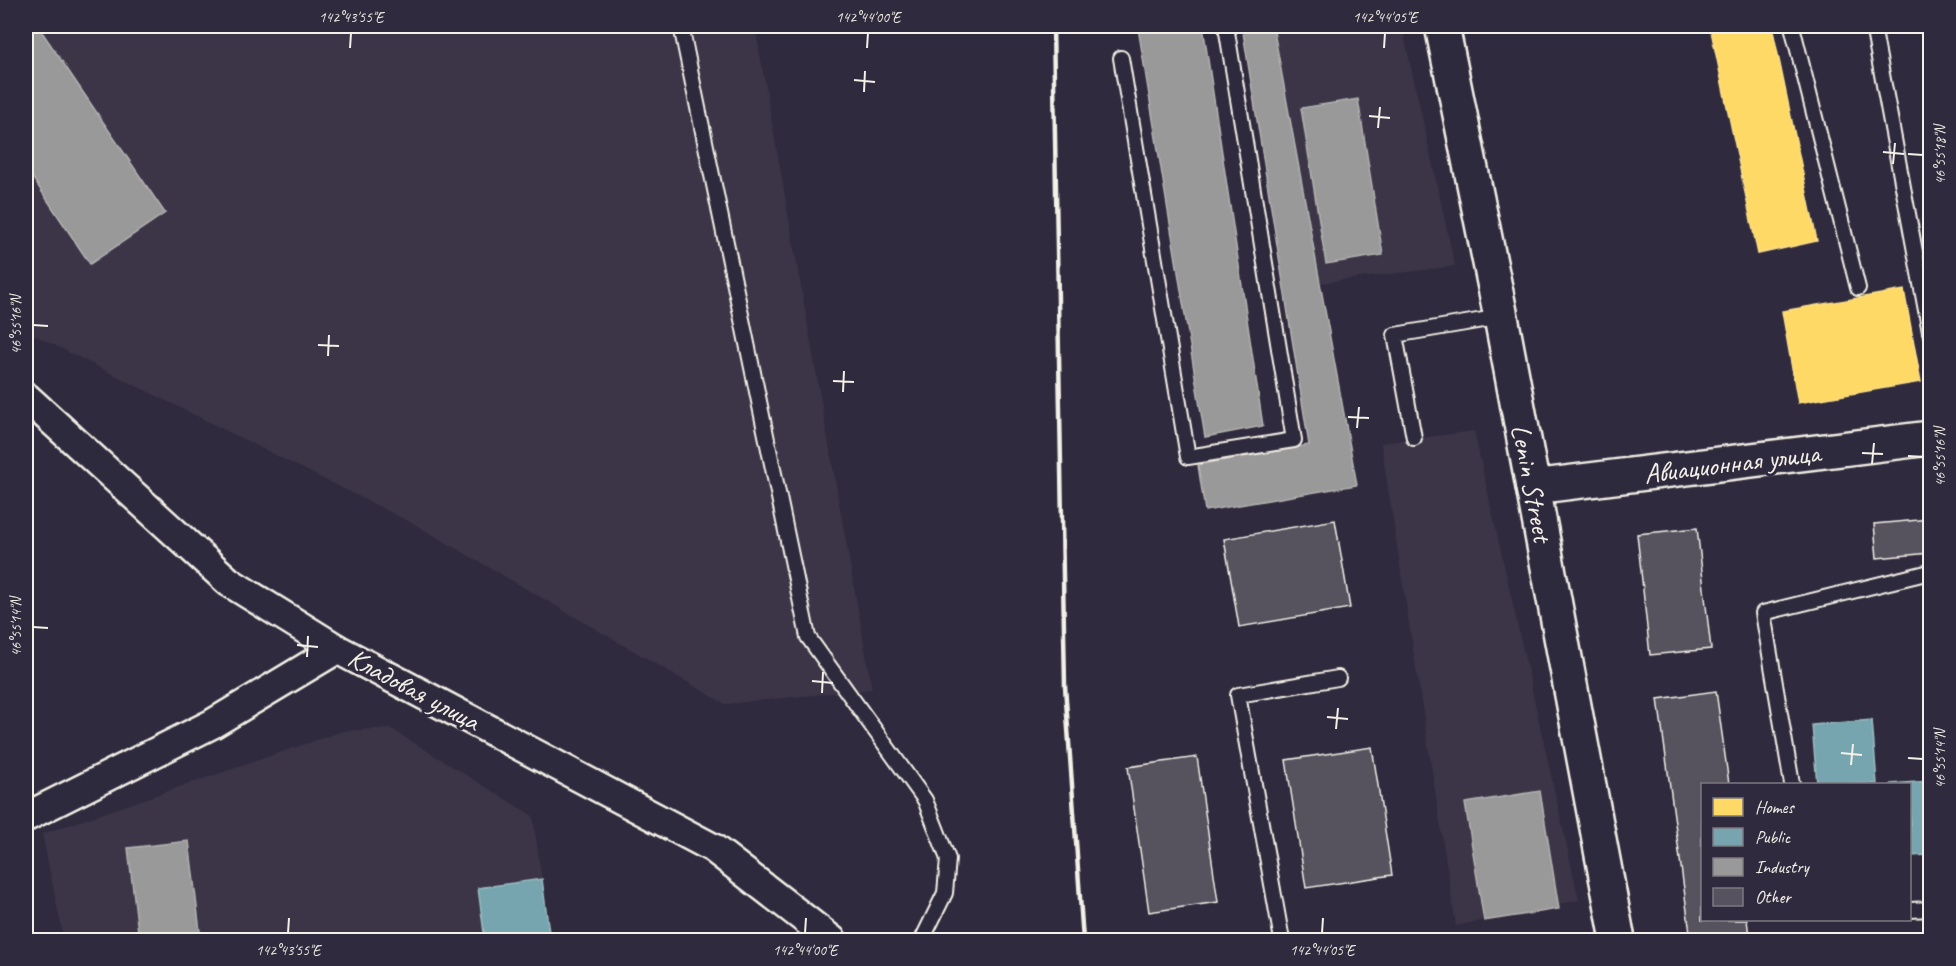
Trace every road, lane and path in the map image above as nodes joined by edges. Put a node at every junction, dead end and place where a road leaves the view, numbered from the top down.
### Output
1 (681, 26) edge
2 (1226, 26) edge
3 (1442, 26) edge
4 (1792, 26) edge
5 (1872, 26) edge
6 (1121, 57) dead end
7 (1858, 288) dead end
8 (1501, 317) junction
9 (1930, 332) edge
10 (26, 397) edge
11 (1414, 438) dead end
12 (1930, 438) edge
13 (1533, 488) junction
14 (1930, 572) edge
15 (338, 649) junction
16 (1338, 678) dead end
17 (1792, 783) edge
18 (26, 817) edge
19 (1930, 909) edge
20 (1911, 910) edge
21 (832, 940) edge
22 (922, 940) edge
23 (1282, 940) edge
24 (1618, 940) edge

1 - 22 lane
2 - 6 lane
3 - 8 main road, Lenin Street
4 - 7 lane
5 - 9 lane
8 - 11 lane
8 - 13 main road, Lenin Street
10 - 15 street, Кладовая улица
12 - 13 main road, Авиационная улица
13 - 24 main road, Lenin Street
14 - 17 lane
15 - 18 street
15 - 21 street, Кладовая улица
16 - 23 lane
19 - 20 lane

